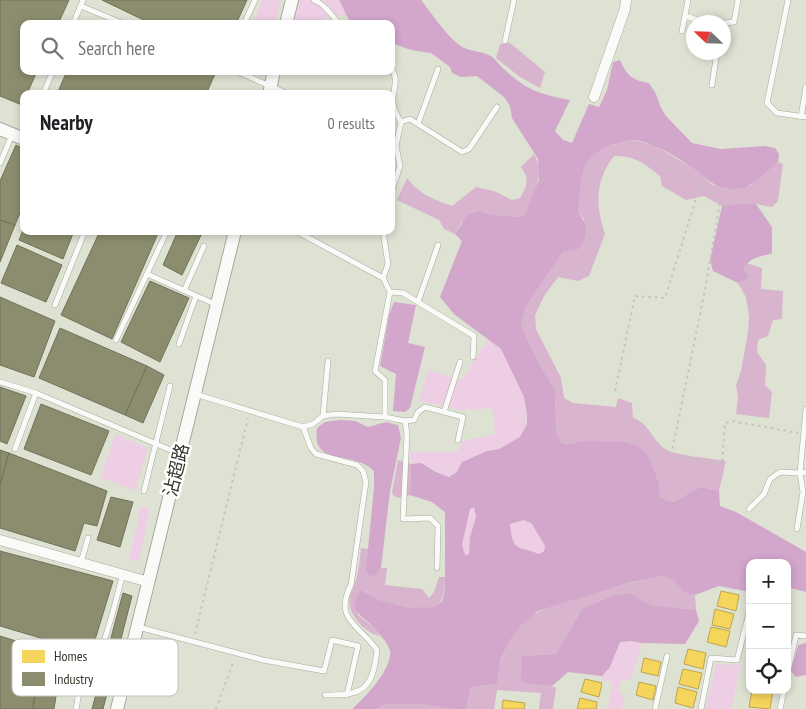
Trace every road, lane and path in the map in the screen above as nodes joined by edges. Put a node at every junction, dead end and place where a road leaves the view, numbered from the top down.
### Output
1 (254, 0) edge
2 (292, 0) edge
3 (314, 0) edge
4 (514, 0) edge
5 (626, 0) edge
6 (688, 0) edge
7 (738, 0) edge
8 (788, 0) edge
9 (82, 3) edge
10 (685, 16) joint
11 (75, 20) edge
12 (116, 20) edge
13 (246, 20) edge
14 (287, 20) edge
15 (337, 20) edge
16 (731, 22) edge
17 (682, 31) dead end
18 (505, 41) dead end
19 (716, 60) edge
20 (438, 69) dead end
21 (395, 73) edge
22 (51, 75) edge
23 (243, 75) edge
24 (273, 75) edge
25 (712, 84) dead end
26 (806, 87) edge
27 (45, 90) edge
28 (270, 90) edge
29 (394, 90) edge
30 (594, 97) dead end
31 (497, 107) dead end
32 (395, 109) edge
33 (803, 117) edge
34 (401, 122) junction
35 (418, 124) junction
36 (0, 129) edge
37 (20, 138) edge
38 (20, 139) edge
39 (639, 152) dead end
40 (0, 163) edge
41 (395, 182) edge
42 (700, 186) junction
43 (83, 235) edge
44 (165, 235) edge
45 (234, 235) edge
46 (303, 235) edge
47 (384, 235) edge
48 (438, 245) dead end
49 (204, 246) dead end
50 (147, 274) junction
51 (383, 278) junction
52 (184, 291) junction
53 (390, 292) junction
54 (196, 296) junction
55 (418, 302) junction
56 (55, 304) dead end
57 (216, 305) junction
58 (116, 340) dead end
59 (178, 344) dead end
60 (473, 357) dead end
61 (328, 361) dead end
62 (460, 362) dead end
63 (0, 382) edge
64 (170, 386) dead end
65 (615, 392) dead end
66 (36, 393) junction
67 (195, 394) junction
68 (806, 409) edge
69 (250, 411) junction
70 (444, 412) junction
71 (323, 416) junction
72 (385, 417) junction
73 (405, 421) junction
74 (303, 427) junction
75 (803, 434) junction
76 (458, 440) dead end
77 (156, 443) junction
78 (15, 449) dead end
79 (180, 454) junction
80 (806, 472) edge
81 (800, 473) junction
82 (144, 490) dead end
83 (750, 509) dead end
84 (797, 529) dead end
85 (88, 538) dead end
86 (0, 540) edge
87 (80, 562) junction
88 (437, 568) dead end
89 (123, 574) junction
90 (149, 582) junction
91 (746, 625) edge
92 (138, 627) junction
93 (806, 636) edge
94 (104, 639) edge
95 (135, 639) edge
96 (193, 641) junction
97 (237, 653) junction
98 (667, 656) dead end
99 (791, 658) edge
100 (783, 694) edge
101 (325, 695) dead end
102 (347, 695) junction
103 (78, 696) edge
104 (120, 696) edge
105 (76, 709) edge
106 (117, 709) edge
107 (216, 709) edge
108 (655, 709) edge
109 (701, 709) edge
110 (780, 709) edge

1 - 13 lane
2 - 14 street
3 - 15 lane
4 - 18 lane
5 - 30 street
6 - 10 lane
7 - 16 lane
8 - 33 lane
9 - 11 lane
9 - 12 lane
10 - 17 lane
19 - 25 lane
20 - 35 lane
21 - 29 lane
22 - 27 lane
23 - 28 lane
24 - 28 street
26 - 33 lane
31 - 35 lane
32 - 34 lane
34 - 35 lane
34 - 41 lane
36 - 37 street
38 - 40 lane
39 - 42 path
42 - 65 path
42 - 75 path
43 - 56 lane
44 - 50 lane
45 - 57 street, 沾超路
46 - 51 lane
47 - 51 lane
48 - 55 lane
49 - 52 lane
50 - 52 lane
50 - 58 lane
51 - 53 lane
52 - 54 lane
53 - 55 lane
53 - 72 lane
54 - 57 lane
54 - 59 lane
55 - 60 lane
57 - 67 street, 沾超路
61 - 71 lane
62 - 70 lane
63 - 66 lane
64 - 77 lane
66 - 77 lane
66 - 78 lane
67 - 69 lane
67 - 79 street, 沾超路
68 - 75 lane
69 - 74 lane
69 - 96 path
70 - 73 lane
70 - 76 lane
71 - 72 lane
71 - 74 lane
72 - 73 lane
73 - 88 lane
74 - 102 lane
75 - 81 lane
77 - 79 lane
77 - 82 lane
79 - 90 street, 沾超路
80 - 81 lane
81 - 83 lane
81 - 84 lane
85 - 87 lane
86 - 87 street
87 - 89 street
89 - 90 street
89 - 94 lane
90 - 92 street, 沾超路
91 - 109 lane
92 - 95 street, 沾超路
92 - 96 lane
93 - 99 lane
96 - 97 lane
97 - 102 lane
97 - 107 path
98 - 108 lane
100 - 110 lane
101 - 102 lane
103 - 105 lane
104 - 106 street, 沾超路

